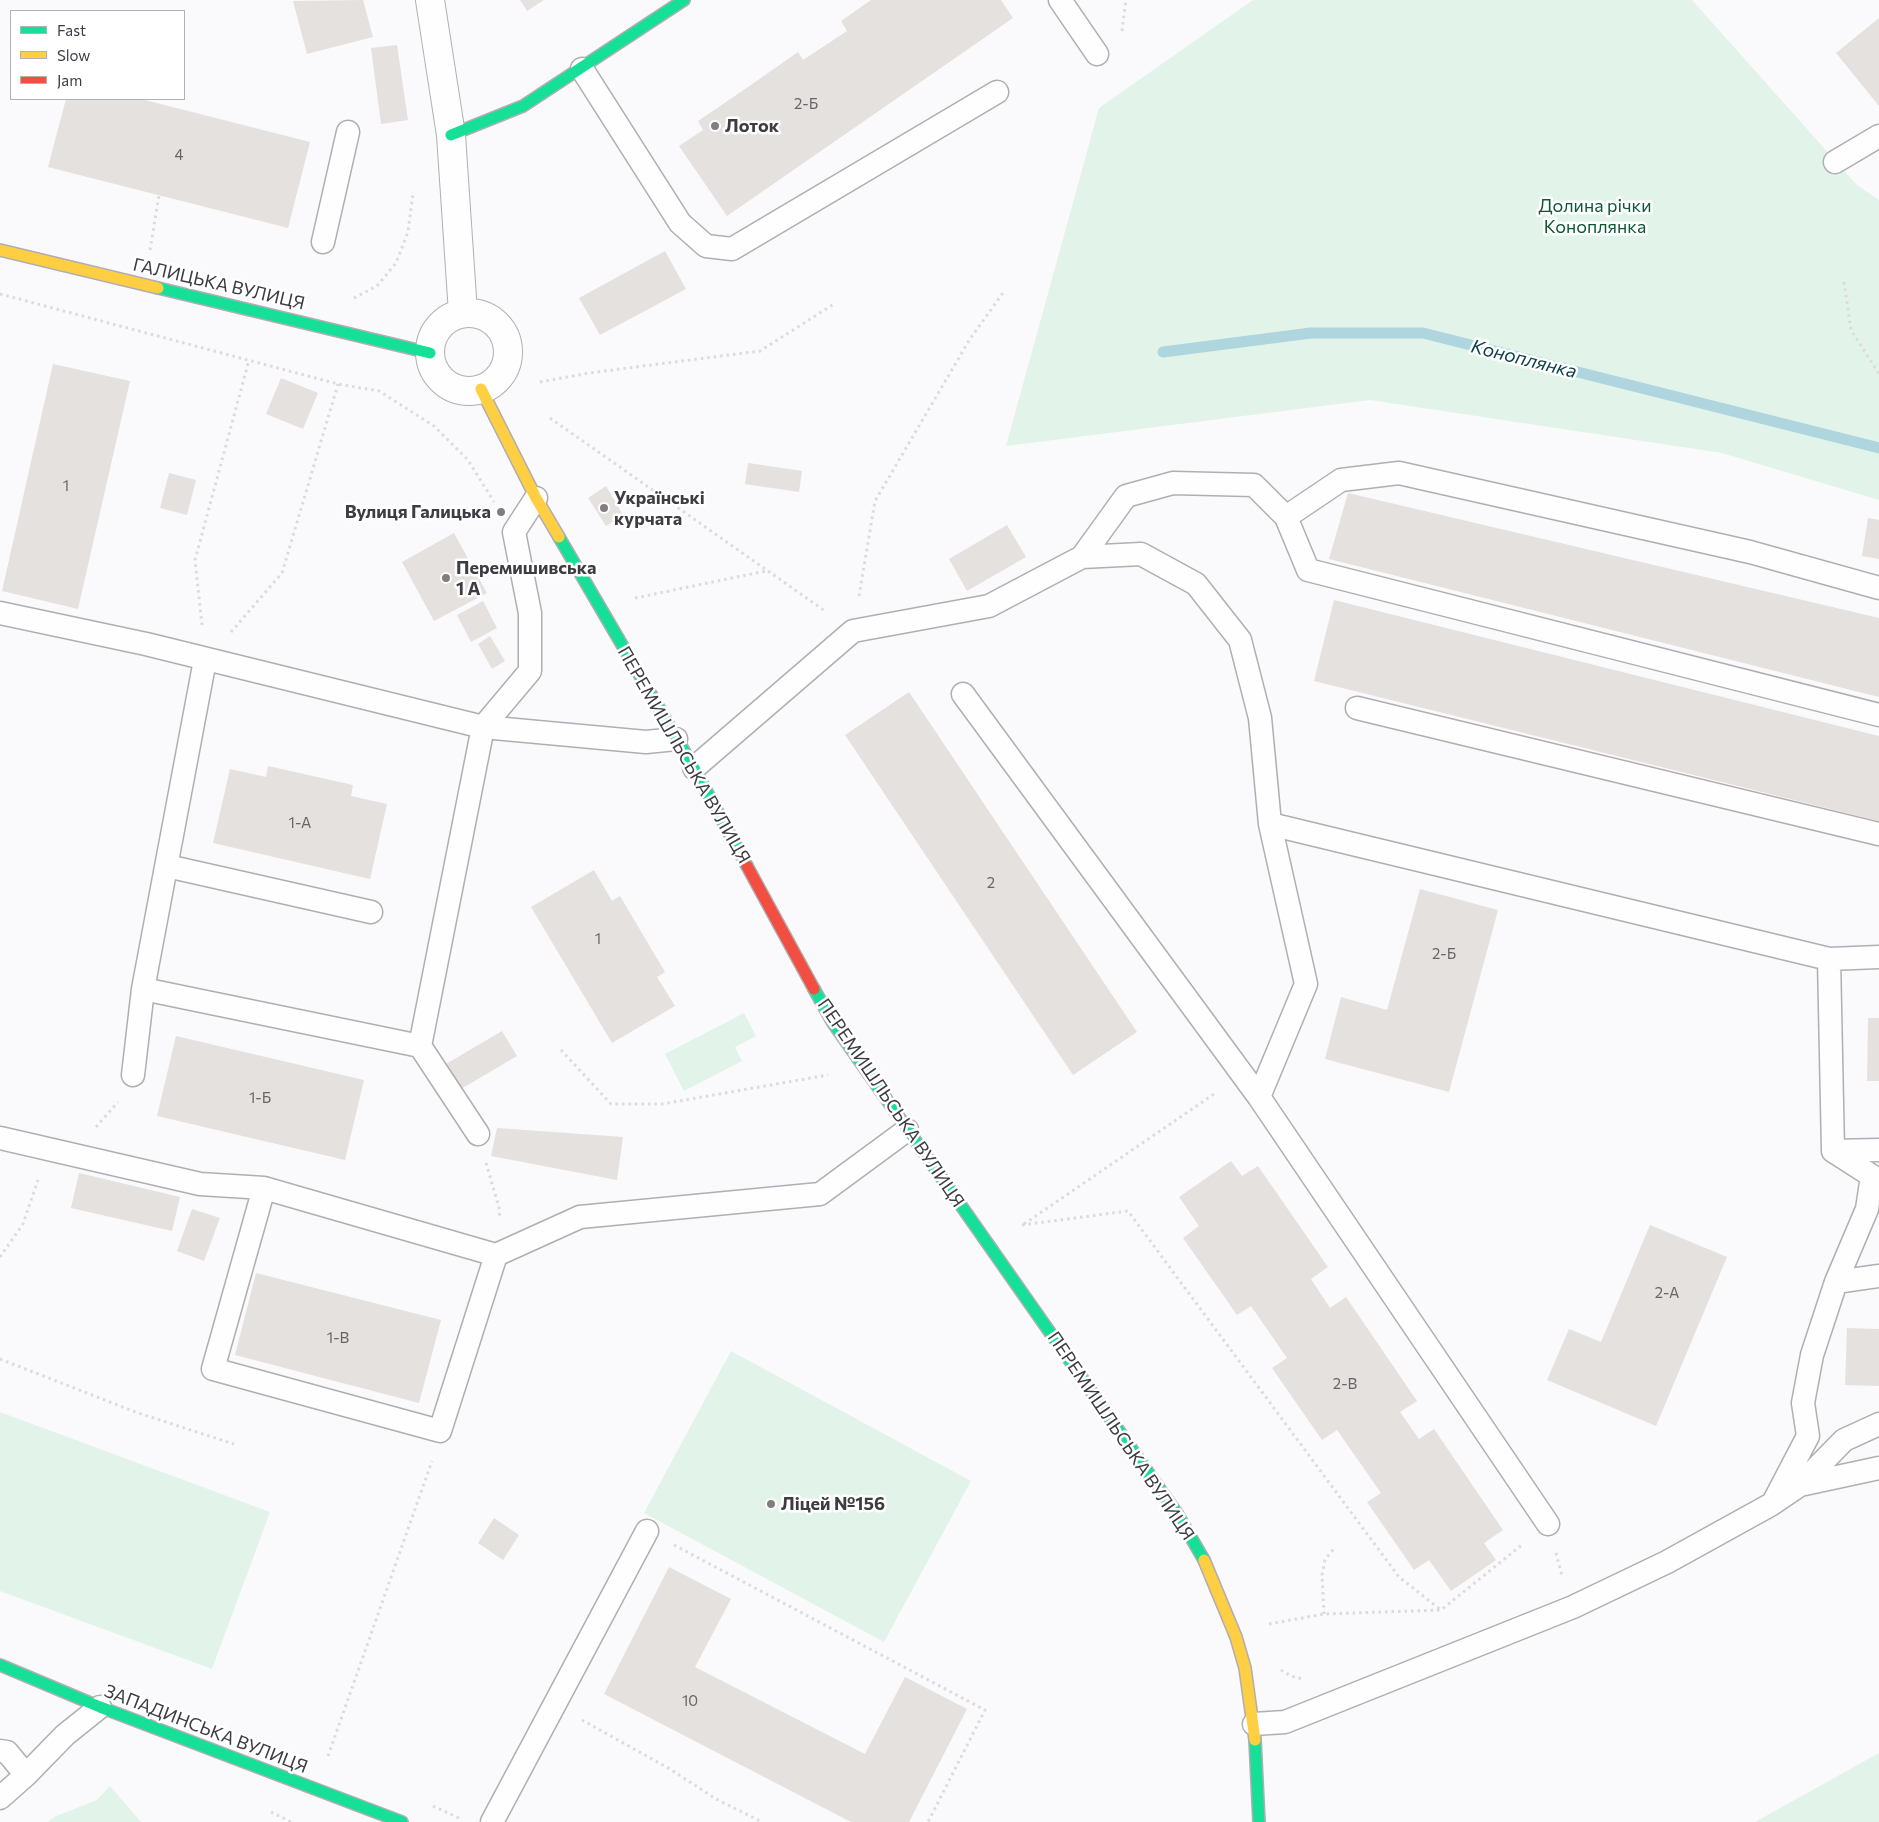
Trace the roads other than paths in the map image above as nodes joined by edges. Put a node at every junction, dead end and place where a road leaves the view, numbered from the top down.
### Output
1 (430, 0) edge
2 (684, 0) edge
3 (1060, 0) edge
4 (1097, 54) dead end
5 (582, 69) junction
6 (997, 92) dead end
7 (348, 132) dead end
8 (450, 135) junction
9 (1879, 136) edge
10 (1835, 162) dead end
11 (323, 242) dead end
12 (0, 250) edge
13 (463, 313) junction
14 (430, 352) junction
15 (480, 389) junction
16 (536, 498) junction
17 (1286, 517) junction
18 (1082, 557) junction
19 (1879, 588) edge
20 (0, 613) edge
21 (205, 660) junction
22 (963, 694) dead end
23 (1357, 708) dead end
24 (1879, 715) edge
25 (483, 727) junction
26 (676, 739) junction
27 (694, 768) junction
28 (1270, 824) junction
29 (1879, 834) edge
30 (167, 866) junction
31 (371, 912) dead end
32 (1879, 957) edge
33 (1829, 959) junction
34 (143, 989) junction
35 (420, 1046) junction
36 (132, 1075) dead end
37 (1259, 1097) junction
38 (907, 1130) junction
39 (478, 1134) road end
40 (0, 1138) edge
41 (1879, 1150) edge
42 (1833, 1151) junction
43 (264, 1188) junction
44 (496, 1255) junction
45 (1879, 1276) edge
46 (1836, 1282) junction
47 (1879, 1424) edge
48 (1879, 1468) edge
49 (1800, 1485) junction
50 (1772, 1504) junction
51 (1548, 1524) road end
52 (647, 1531) road end
53 (0, 1665) edge
54 (100, 1707) junction
55 (1254, 1724) junction
56 (0, 1751) edge
57 (26, 1775) junction
58 (0, 1798) edge
59 (402, 1822) edge
60 (492, 1822) edge
61 (1259, 1822) edge

1 - 8 street
2 - 5 street
3 - 4 lane
5 - 6 lane
5 - 8 street
7 - 11 lane
8 - 13 street
9 - 10 lane
12 - 14 street, ГАЛИЦЬКА ВУЛИЦЯ
13 - 14 street
13 - 15 street
14 - 15 street
15 - 16 street, ПЕРЕМИШЛЬСЬКА ВУЛИЦЯ
16 - 25 lane
16 - 26 street, ПЕРЕМИШЛЬСЬКА ВУЛИЦЯ
17 - 18 lane
17 - 19 lane
17 - 24 lane
18 - 27 lane
18 - 28 lane
20 - 21 lane
21 - 25 lane
21 - 30 lane
22 - 37 lane
23 - 29 lane
25 - 26 lane
25 - 35 lane
26 - 27 street, ПЕРЕМИШЛЬСЬКА ВУЛИЦЯ
27 - 38 street, ПЕРЕМИШЛЬСЬКА ВУЛИЦЯ
28 - 33 lane
28 - 37 lane
30 - 31 lane
30 - 34 lane
32 - 33 lane
33 - 42 lane
34 - 35 lane
34 - 36 lane
35 - 39 lane
37 - 51 lane
38 - 44 lane
38 - 55 street, ПЕРЕМИШЛЬСЬКА ВУЛИЦЯ
40 - 43 lane
41 - 42 lane
42 - 46 lane
43 - 44 lane
43 - 44 lane
45 - 46 lane
46 - 50 lane
47 - 49 lane
48 - 49 lane
49 - 50 lane
50 - 55 lane
52 - 60 lane
53 - 54 street, ЗАПАДИНСЬКА ВУЛИЦЯ
54 - 57 lane
54 - 59 street, ЗАПАДИНСЬКА ВУЛИЦЯ
55 - 61 street, ПЕРЕМИШЛЬСЬКА ВУЛИЦЯ
56 - 57 lane
57 - 58 lane

